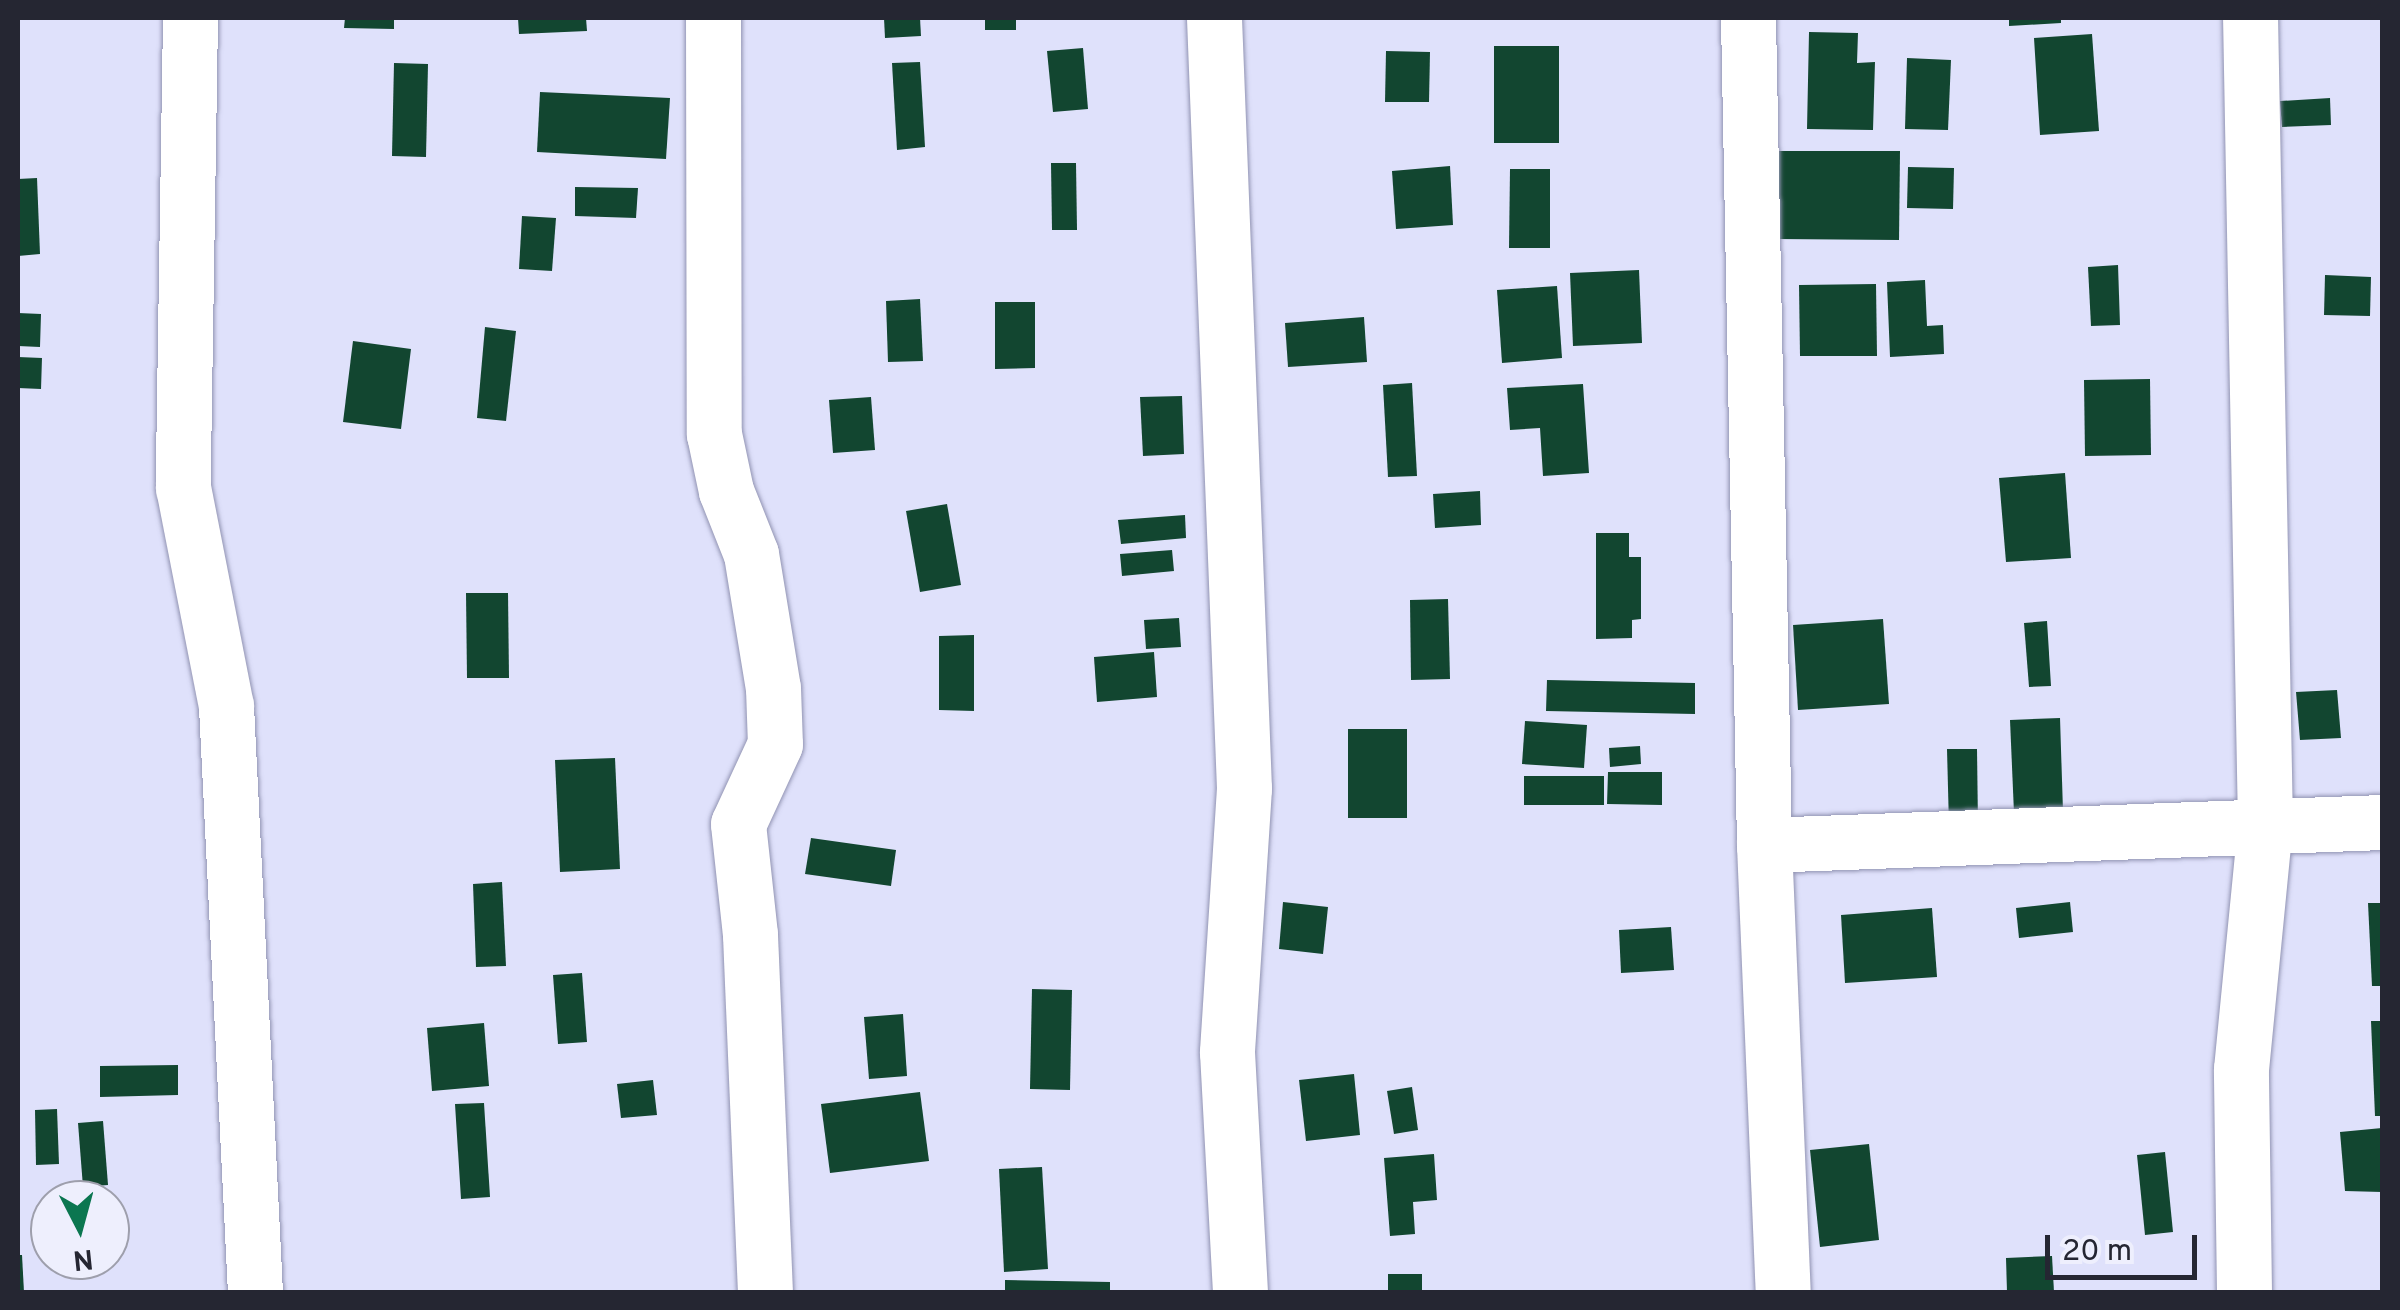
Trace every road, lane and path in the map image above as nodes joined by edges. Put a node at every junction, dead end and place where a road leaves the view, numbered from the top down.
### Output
1 (190, 18) edge
2 (713, 18) edge
3 (1214, 18) edge
4 (1748, 18) edge
5 (2250, 18) edge
6 (2382, 822) edge
7 (2265, 825) junction
8 (1764, 845) junction
9 (255, 1292) edge
10 (766, 1292) edge
11 (1240, 1292) edge
12 (1783, 1292) edge
13 (2244, 1292) edge

1 - 9 street
2 - 10 street
3 - 11 street
4 - 8 street
5 - 7 street
6 - 7 street
7 - 8 street
7 - 13 street
8 - 12 street

